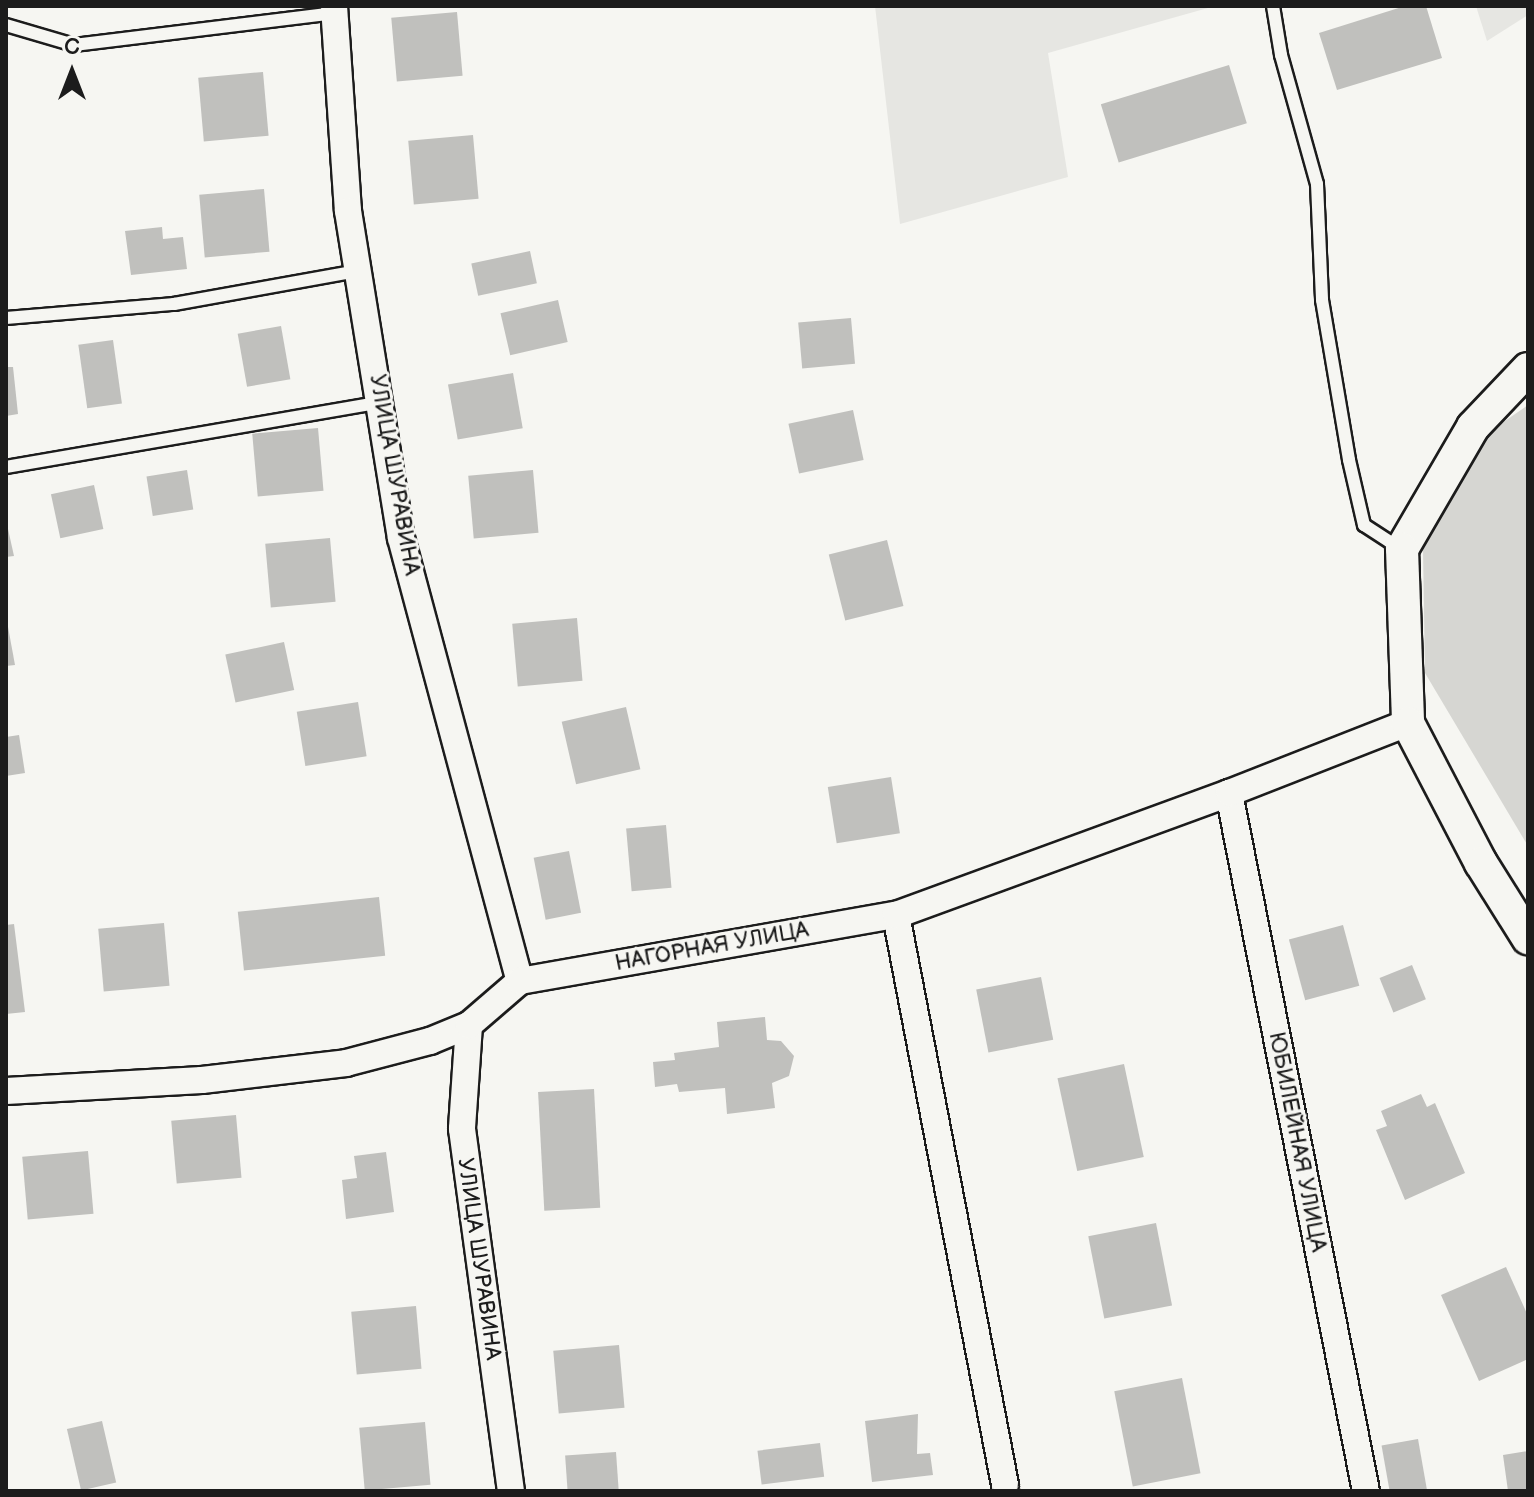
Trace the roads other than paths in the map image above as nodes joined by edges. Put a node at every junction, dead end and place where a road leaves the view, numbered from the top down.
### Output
1 (1273, 6) edge
2 (334, 9) edge
3 (6, 25) edge
4 (358, 271) junction
5 (6, 318) edge
6 (1528, 369) edge
7 (381, 402) junction
8 (6, 467) edge
9 (1402, 549) junction
10 (1408, 723) junction
11 (1229, 793) junction
12 (896, 915) junction
13 (1528, 938) edge
14 (520, 981) junction
15 (469, 1025) junction
16 (6, 1091) edge
17 (1005, 1485) dead end
18 (511, 1491) edge
19 (1366, 1491) edge

1 - 9 lane
2 - 3 lane
2 - 4 street, УЛИЦА ШУРАВИНА
4 - 5 lane
4 - 7 street, УЛИЦА ШУРАВИНА
6 - 9 street
7 - 8 lane
7 - 14 street, УЛИЦА ШУРАВИНА
9 - 10 street
10 - 11 street, НАГОРНАЯ УЛИЦА
10 - 13 street
11 - 12 street, НАГОРНАЯ УЛИЦА
11 - 19 street, ЮБИЛЕЙНАЯ УЛИЦА
12 - 14 street, НАГОРНАЯ УЛИЦА
12 - 17 street
14 - 15 street
15 - 16 street
15 - 18 street, УЛИЦА ШУРАВИНА

